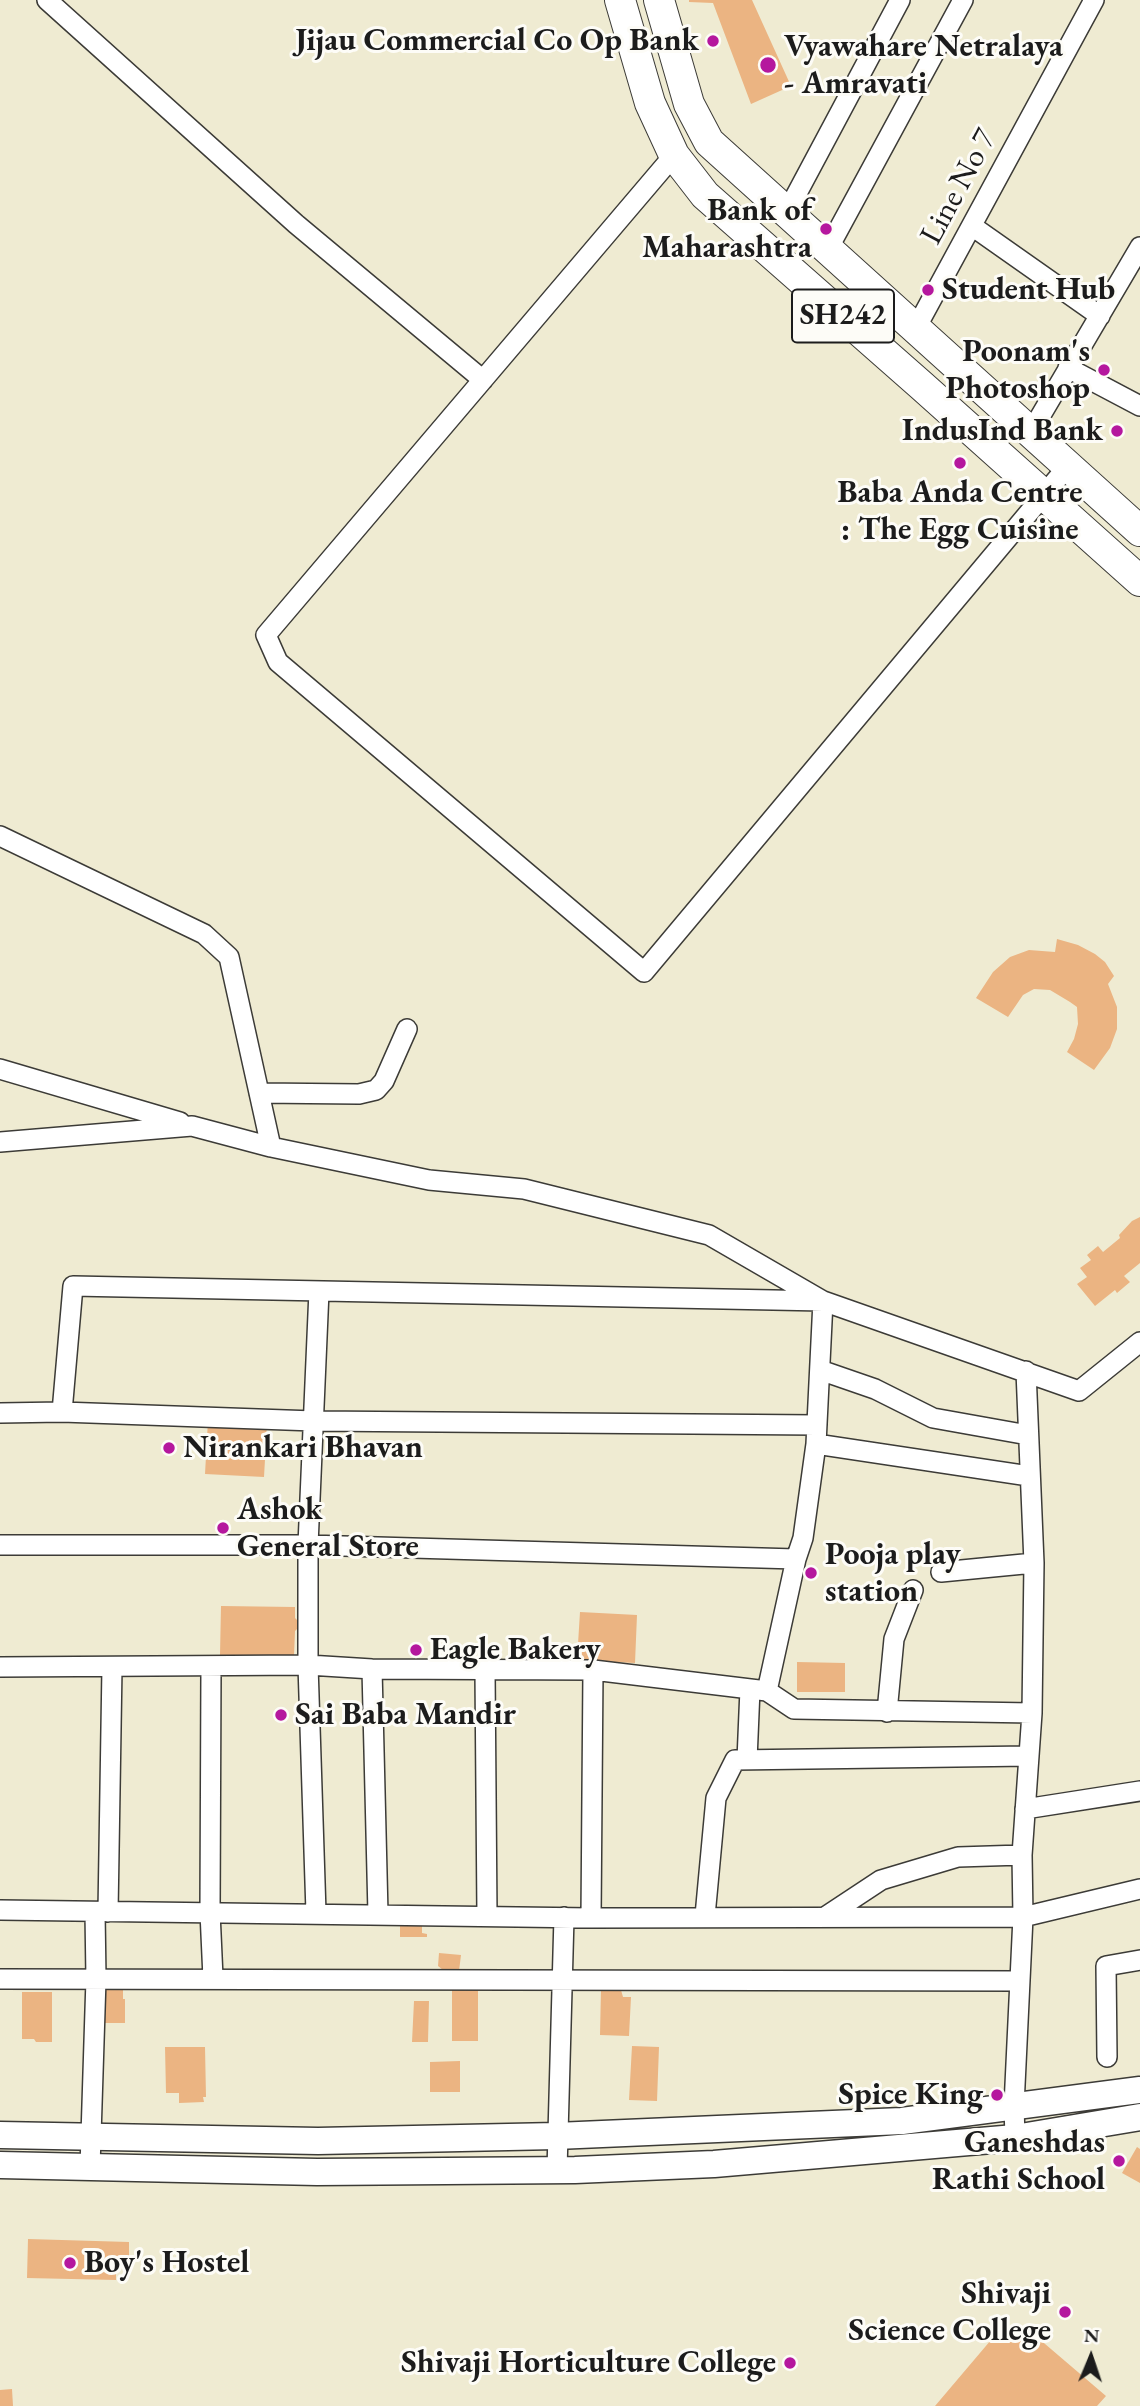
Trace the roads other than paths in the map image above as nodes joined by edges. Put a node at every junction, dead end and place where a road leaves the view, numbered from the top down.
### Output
1 (47, 0) edge
2 (620, 0) edge
3 (659, 0) edge
4 (900, 0) edge
5 (963, 0) edge
6 (1094, 0) edge
7 (674, 155) junction
8 (787, 212) junction
9 (972, 226) junction
10 (1140, 247) edge
11 (828, 249) junction
12 (1100, 316) junction
13 (916, 328) junction
14 (1068, 368) junction
15 (483, 380) junction
16 (1140, 406) edge
17 (1031, 432) junction
18 (1068, 466) junction
19 (1043, 494) junction
20 (1140, 531) edge
21 (1140, 581) edge
22 (0, 836) edge
23 (407, 1029) dead end
24 (0, 1069) edge
25 (259, 1093) junction
26 (192, 1126) junction
27 (0, 1142) edge
28 (271, 1147) junction
29 (319, 1291) junction
30 (823, 1301) junction
31 (1140, 1342) edge
32 (820, 1370) junction
33 (1026, 1371) junction
34 (62, 1412) junction
35 (0, 1413) edge
36 (314, 1421) junction
37 (817, 1434) junction
38 (1028, 1435) junction
39 (1029, 1476) junction
40 (0, 1545) edge
41 (308, 1545) junction
42 (796, 1559) junction
43 (1034, 1563) junction
44 (941, 1572) dead end
45 (913, 1590) dead end
46 (308, 1665) junction
47 (0, 1667) edge
48 (112, 1667) junction
49 (211, 1667) junction
50 (372, 1669) junction
51 (593, 1670) junction
52 (485, 1671) junction
53 (758, 1690) junction
54 (887, 1712) junction
55 (1032, 1713) junction
56 (1029, 1756) junction
57 (747, 1759) junction
58 (1140, 1791) edge
59 (1025, 1809) junction
60 (1023, 1855) junction
61 (1140, 1889) edge
62 (0, 1910) edge
63 (102, 1912) junction
64 (210, 1912) junction
65 (316, 1913) junction
66 (378, 1914) junction
67 (487, 1916) junction
68 (705, 1916) junction
69 (564, 1917) junction
70 (825, 1917) junction
71 (1023, 1917) junction
72 (591, 1918) junction
73 (1140, 1960) edge
74 (213, 1978) junction
75 (0, 1979) edge
76 (96, 1979) junction
77 (1020, 1981) junction
78 (562, 1982) junction
79 (1107, 2057) dead end
80 (1140, 2090) edge
81 (1014, 2106) junction
82 (1140, 2117) edge
83 (0, 2135) edge
84 (91, 2136) junction
85 (556, 2136) junction
86 (1015, 2138) junction
87 (0, 2165) edge
88 (90, 2167) junction
89 (557, 2171) junction

1 - 15 street
2 - 7 main road, SH242
3 - 8 main road, SH242
4 - 8 street
5 - 11 street
6 - 9 street, Line No 7
7 - 15 street
7 - 19 main road, SH242
8 - 11 main road, SH242
9 - 12 street
9 - 13 street, Line No 7
10 - 12 street
11 - 13 main road, SH242
12 - 14 street
13 - 17 main road, SH242
14 - 16 street
14 - 17 street
15 - 19 street
17 - 18 main road, SH242
18 - 19 street
18 - 20 main road, SH242
19 - 21 main road, SH242
22 - 25 street
23 - 25 street
24 - 26 street
25 - 28 street
26 - 27 street
26 - 28 street
28 - 30 street
29 - 30 street
29 - 34 street
29 - 36 street
30 - 32 street
30 - 33 street
31 - 33 street
32 - 37 street
32 - 38 street
33 - 38 street
34 - 35 street
34 - 36 street
36 - 37 street
36 - 41 street
37 - 39 street
37 - 42 street
38 - 39 street
39 - 43 street
40 - 41 street
41 - 42 street
41 - 46 street
42 - 53 street
43 - 44 street
43 - 55 street
45 - 54 street
46 - 49 street
46 - 50 street
46 - 65 street
47 - 48 street
48 - 49 street
48 - 63 street
49 - 64 street
50 - 52 street
50 - 66 street
51 - 52 street
51 - 53 street
51 - 72 street
52 - 67 street
53 - 54 street
53 - 57 street
54 - 55 street
55 - 56 street
56 - 57 street
56 - 59 street
57 - 68 street
58 - 59 street
59 - 60 street
60 - 70 street
60 - 71 street
61 - 71 street
62 - 63 street
63 - 64 street
63 - 76 street
64 - 65 street
64 - 74 street
65 - 66 street
66 - 67 street
67 - 69 street
68 - 70 street
68 - 72 street
69 - 72 street
69 - 78 street
70 - 71 street
71 - 77 street
73 - 79 street
74 - 76 street
74 - 78 street
75 - 76 street
76 - 84 street
77 - 78 street
77 - 81 street
78 - 85 street
80 - 81 street
81 - 85 street
81 - 86 street
82 - 86 street
83 - 84 street
84 - 85 street
84 - 88 street
85 - 89 street
86 - 89 street
87 - 88 street
88 - 89 street

